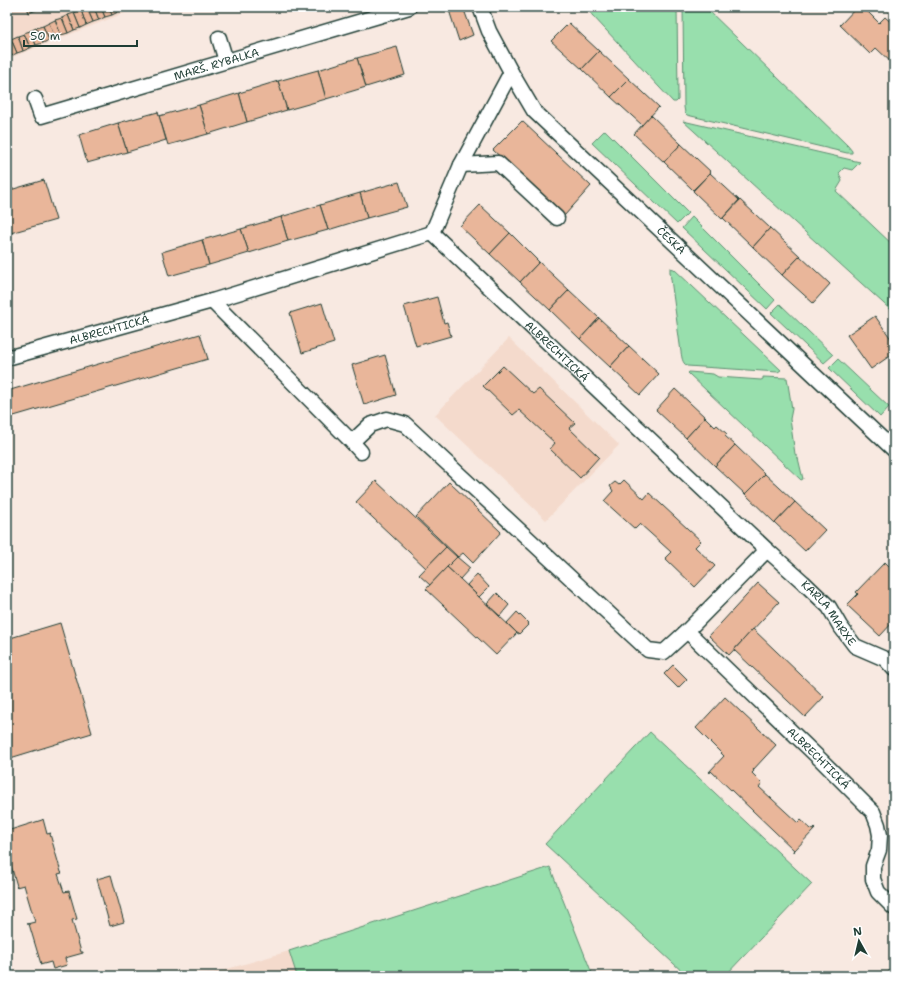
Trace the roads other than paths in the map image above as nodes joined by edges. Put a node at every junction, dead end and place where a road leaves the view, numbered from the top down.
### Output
1 (409, 7) edge
2 (480, 7) edge
3 (219, 38) dead end
4 (226, 61) junction
5 (511, 72) junction
6 (35, 100) dead end
7 (461, 165) junction
8 (557, 218) dead end
9 (432, 233) junction
10 (212, 301) junction
11 (7, 358) edge
12 (894, 450) edge
13 (767, 550) junction
14 (687, 631) junction
15 (894, 669) edge
16 (894, 908) edge

1 - 4 street, MARŠ. RYBALKA
2 - 5 street, ČESKÁ
3 - 4 street
4 - 6 street, MARŠ. RYBALKA
5 - 7 street
5 - 12 street, ČESKÁ
7 - 8 street
7 - 9 street
9 - 10 street, ALBRECHTICKÁ
9 - 13 street, ALBRECHTICKÁ
10 - 11 street, ALBRECHTICKÁ
10 - 14 street
13 - 14 street
13 - 15 street, KARLA MARXE
14 - 16 street, ALBRECHTICKÁ

